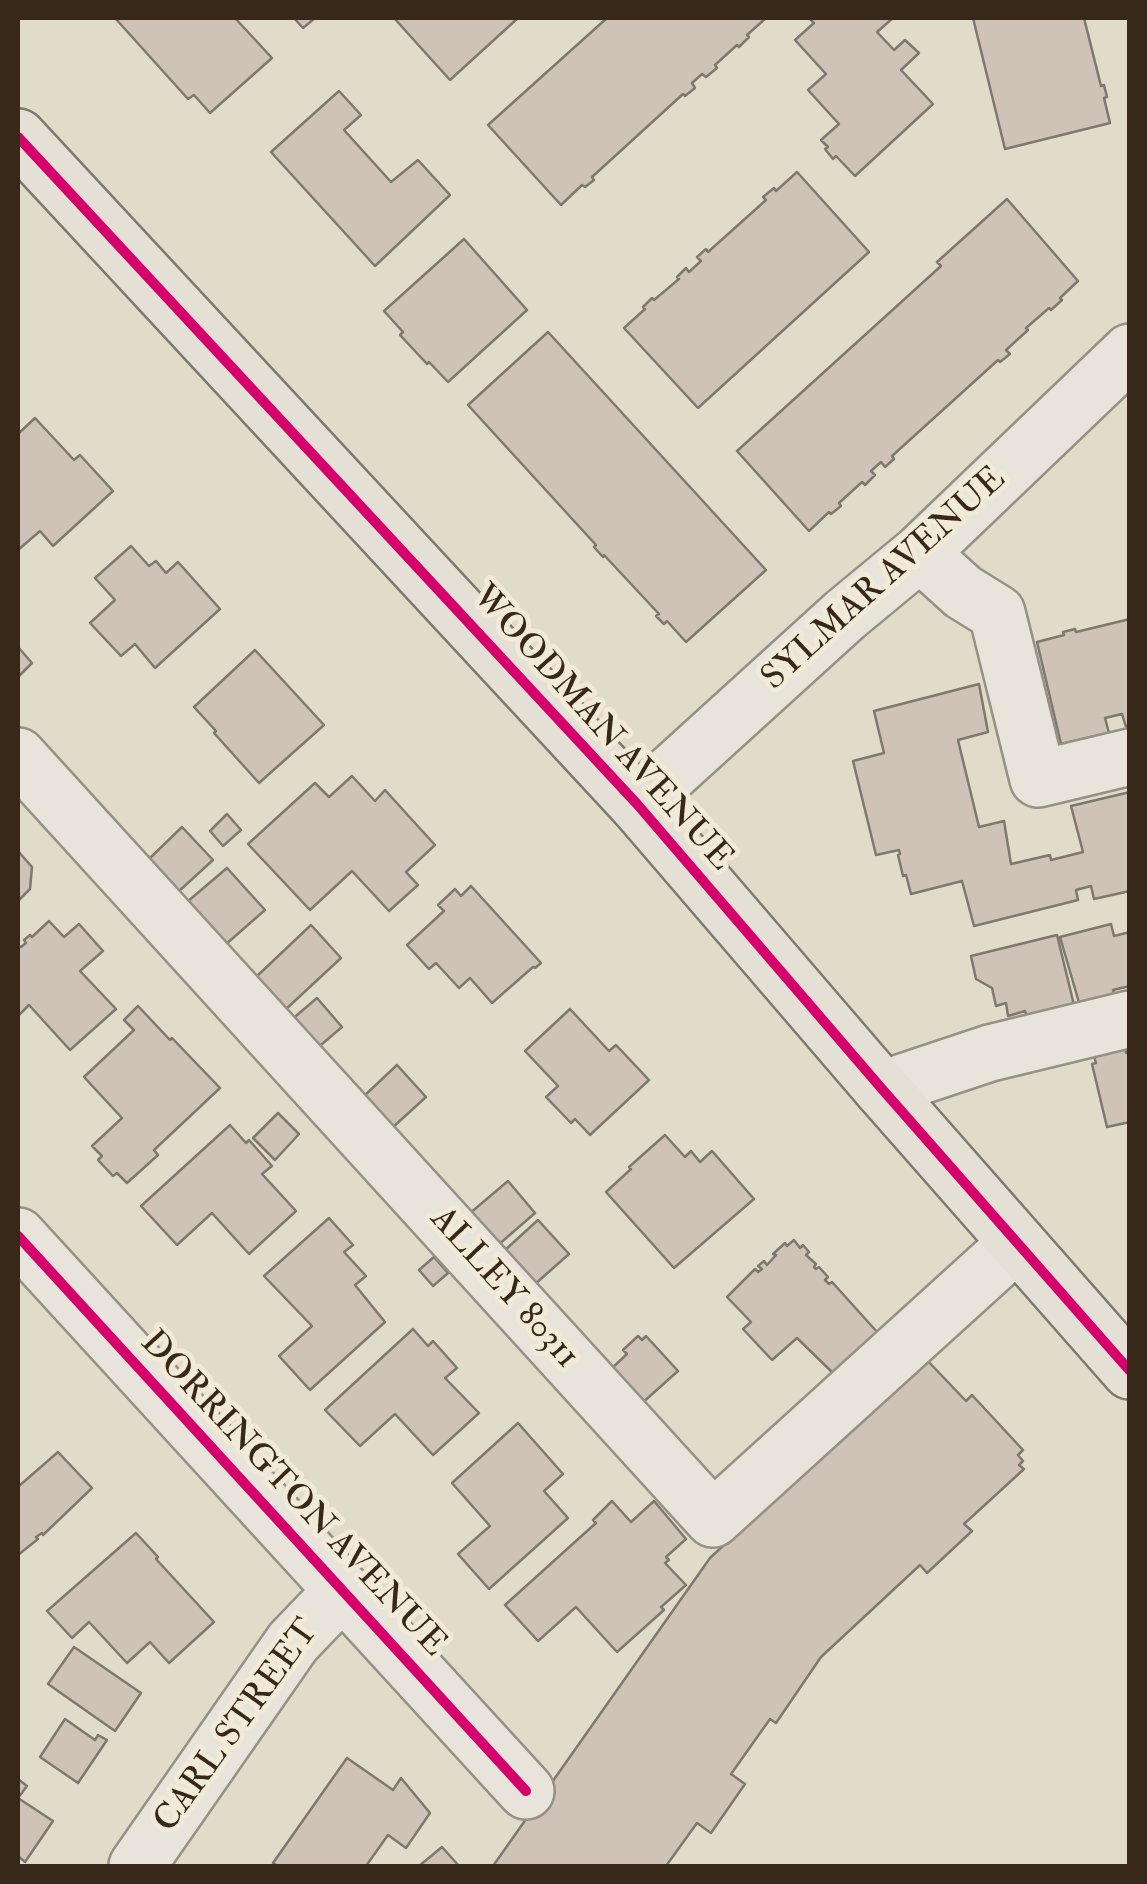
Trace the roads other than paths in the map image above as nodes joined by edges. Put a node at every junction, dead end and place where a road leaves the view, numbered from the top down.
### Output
1 (18, 136) edge
2 (1130, 352) edge
3 (920, 553) junction
4 (18, 756) edge
5 (1130, 757) edge
6 (637, 804) junction
7 (1130, 1019) edge
8 (882, 1089) junction
9 (18, 1236) edge
10 (1016, 1244) junction
11 (1130, 1371) edge
12 (342, 1591) junction
13 (526, 1791) dead end
14 (137, 1866) edge

1 - 6 main road, WOODMAN AVENUE
2 - 3 street, SYLMAR AVENUE
3 - 5 street
3 - 6 street, SYLMAR AVENUE
4 - 10 street, ALLEY 80311
6 - 8 main road, WOODMAN AVENUE
7 - 8 street
8 - 10 main road, WOODMAN AVENUE
9 - 12 street, DORRINGTON AVENUE
10 - 11 main road, WOODMAN AVENUE
12 - 13 street, DORRINGTON AVENUE
12 - 14 street, CARL STREET

